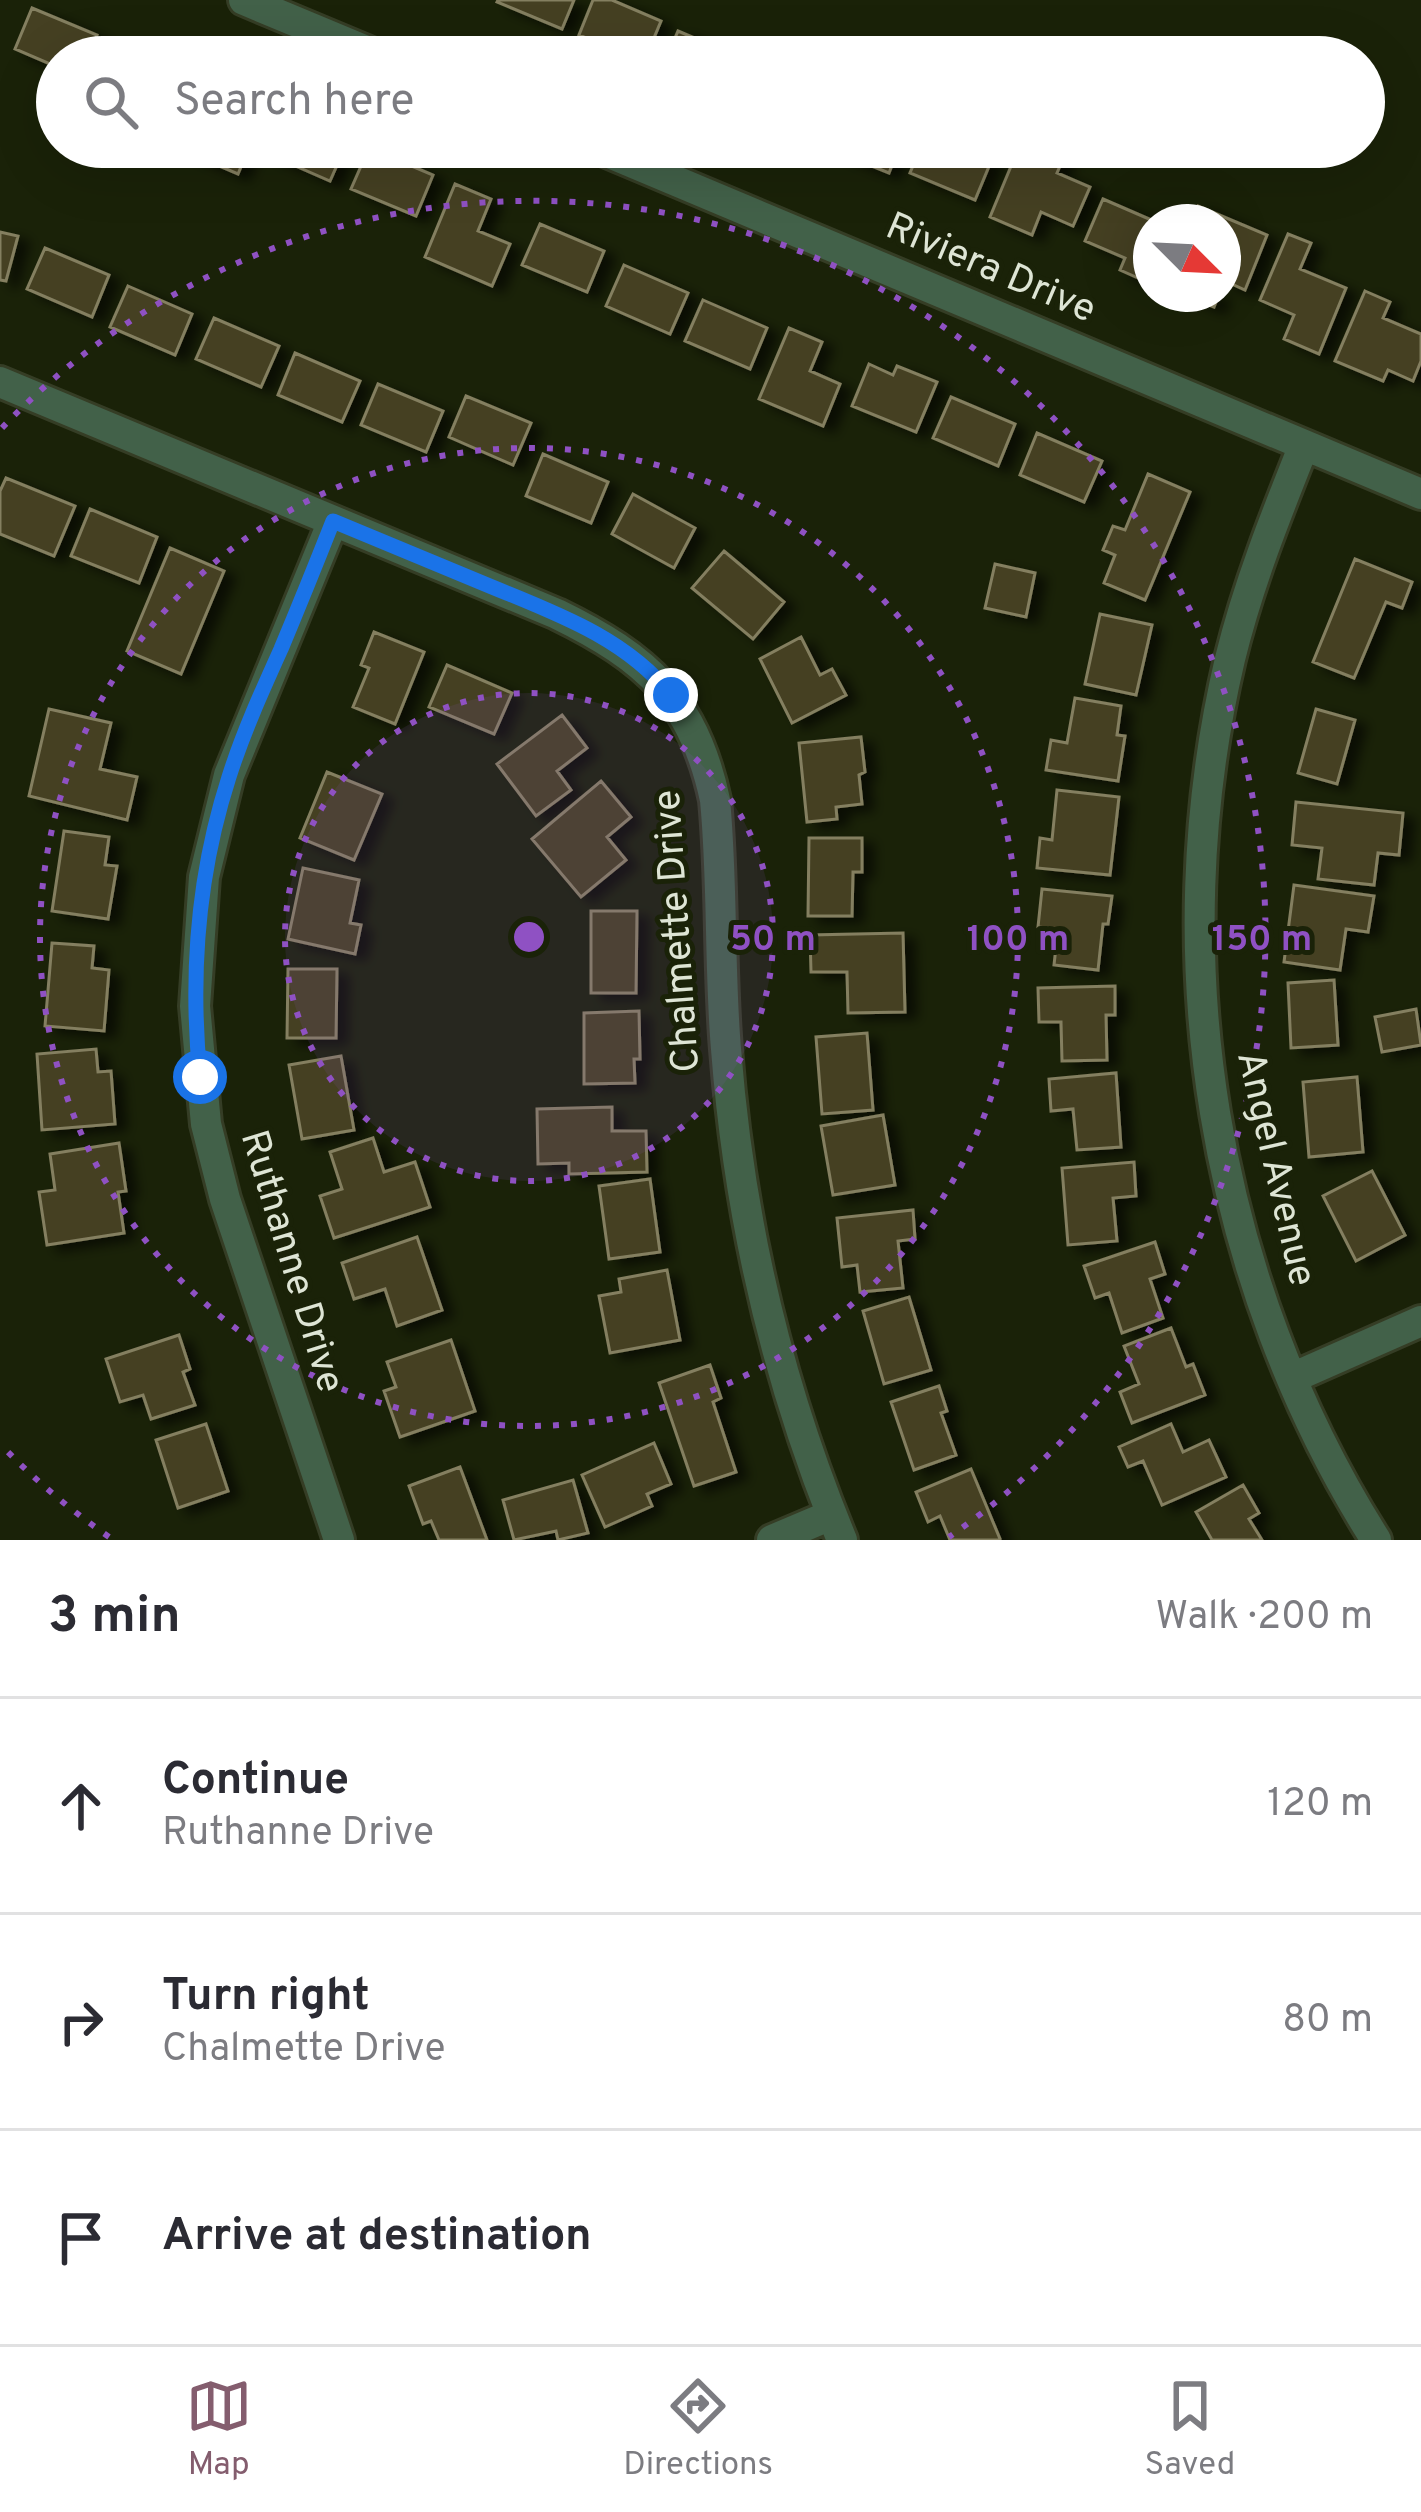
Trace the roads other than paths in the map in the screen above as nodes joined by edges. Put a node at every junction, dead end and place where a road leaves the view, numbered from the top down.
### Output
1 (244, 0) edge
2 (314, 13) edge
3 (349, 36) edge
4 (645, 168) edge
5 (0, 382) edge
6 (1304, 445) junction
7 (1421, 494) edge
8 (333, 521) junction
9 (1421, 1321) edge
10 (1292, 1378) junction
11 (836, 1528) edge
12 (339, 1540) edge
13 (772, 1540) edge
14 (1376, 1540) edge

1 - 2 street
2 - 3 street
4 - 6 street, Riviera Drive
5 - 8 street, Chalmette Drive
6 - 7 street, Riviera Drive
6 - 10 street, Angel Avenue
8 - 11 street, Chalmette Drive
8 - 12 street, Ruthanne Drive
9 - 10 street
10 - 14 street, Angel Avenue
11 - 13 street

